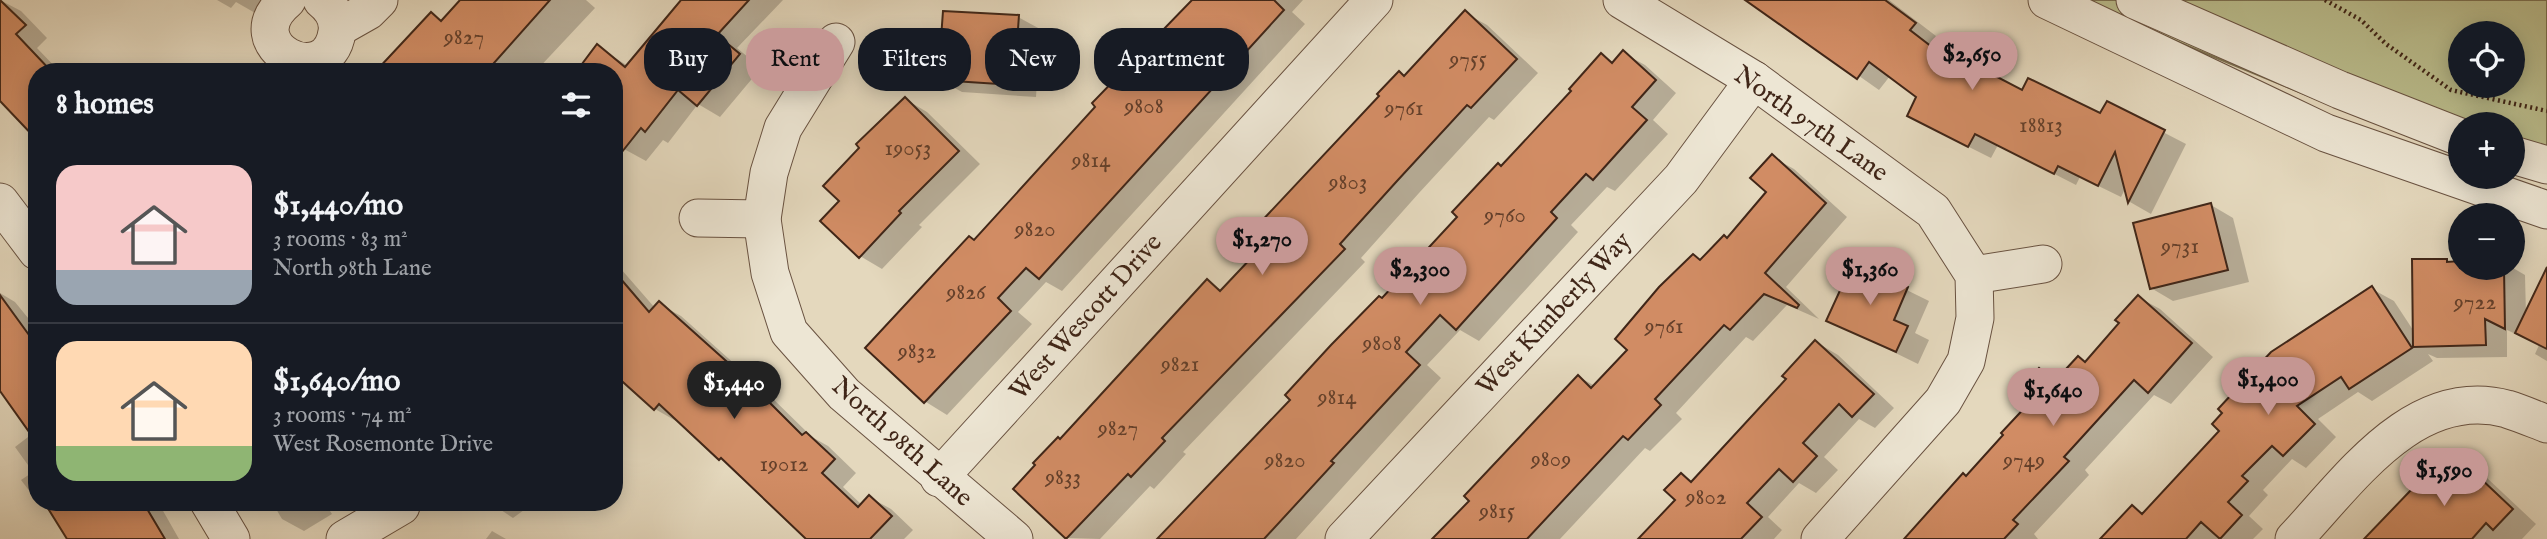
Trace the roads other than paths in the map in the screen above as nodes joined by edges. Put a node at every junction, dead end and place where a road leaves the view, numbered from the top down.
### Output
1 (287, 0) edge
2 (379, 0) edge
3 (1374, 0) edge
4 (1622, 0) edge
5 (2047, 0) edge
6 (2135, 0) edge
7 (330, 14) edge
8 (1754, 80) junction
9 (806, 91) edge
10 (2448, 132) edge
11 (2525, 159) edge
12 (2547, 165) edge
13 (0, 202) edge
14 (2547, 210) edge
15 (698, 218) dead end
16 (762, 219) junction
17 (28, 239) edge
18 (2043, 264) dead end
19 (1974, 275) junction
20 (2547, 424) edge
21 (939, 478) junction
22 (215, 511) edge
23 (393, 511) edge
24 (232, 539) edge
25 (345, 539) edge
26 (1014, 539) edge
27 (1344, 539) edge
28 (1820, 539) edge
29 (2294, 539) edge

1 - 7 street
2 - 7 street
3 - 21 street, West Wescott Drive
4 - 8 street, North 97th Lane
5 - 14 street
6 - 10 street
8 - 19 street, North 97th Lane
8 - 27 street, West Kimberly Way
9 - 16 street, North 98th Lane
11 - 12 street
13 - 17 street
15 - 16 street
16 - 21 street, North 98th Lane
18 - 19 street
19 - 28 street
20 - 29 street
21 - 26 street, North 98th Lane
22 - 24 street
23 - 25 street

